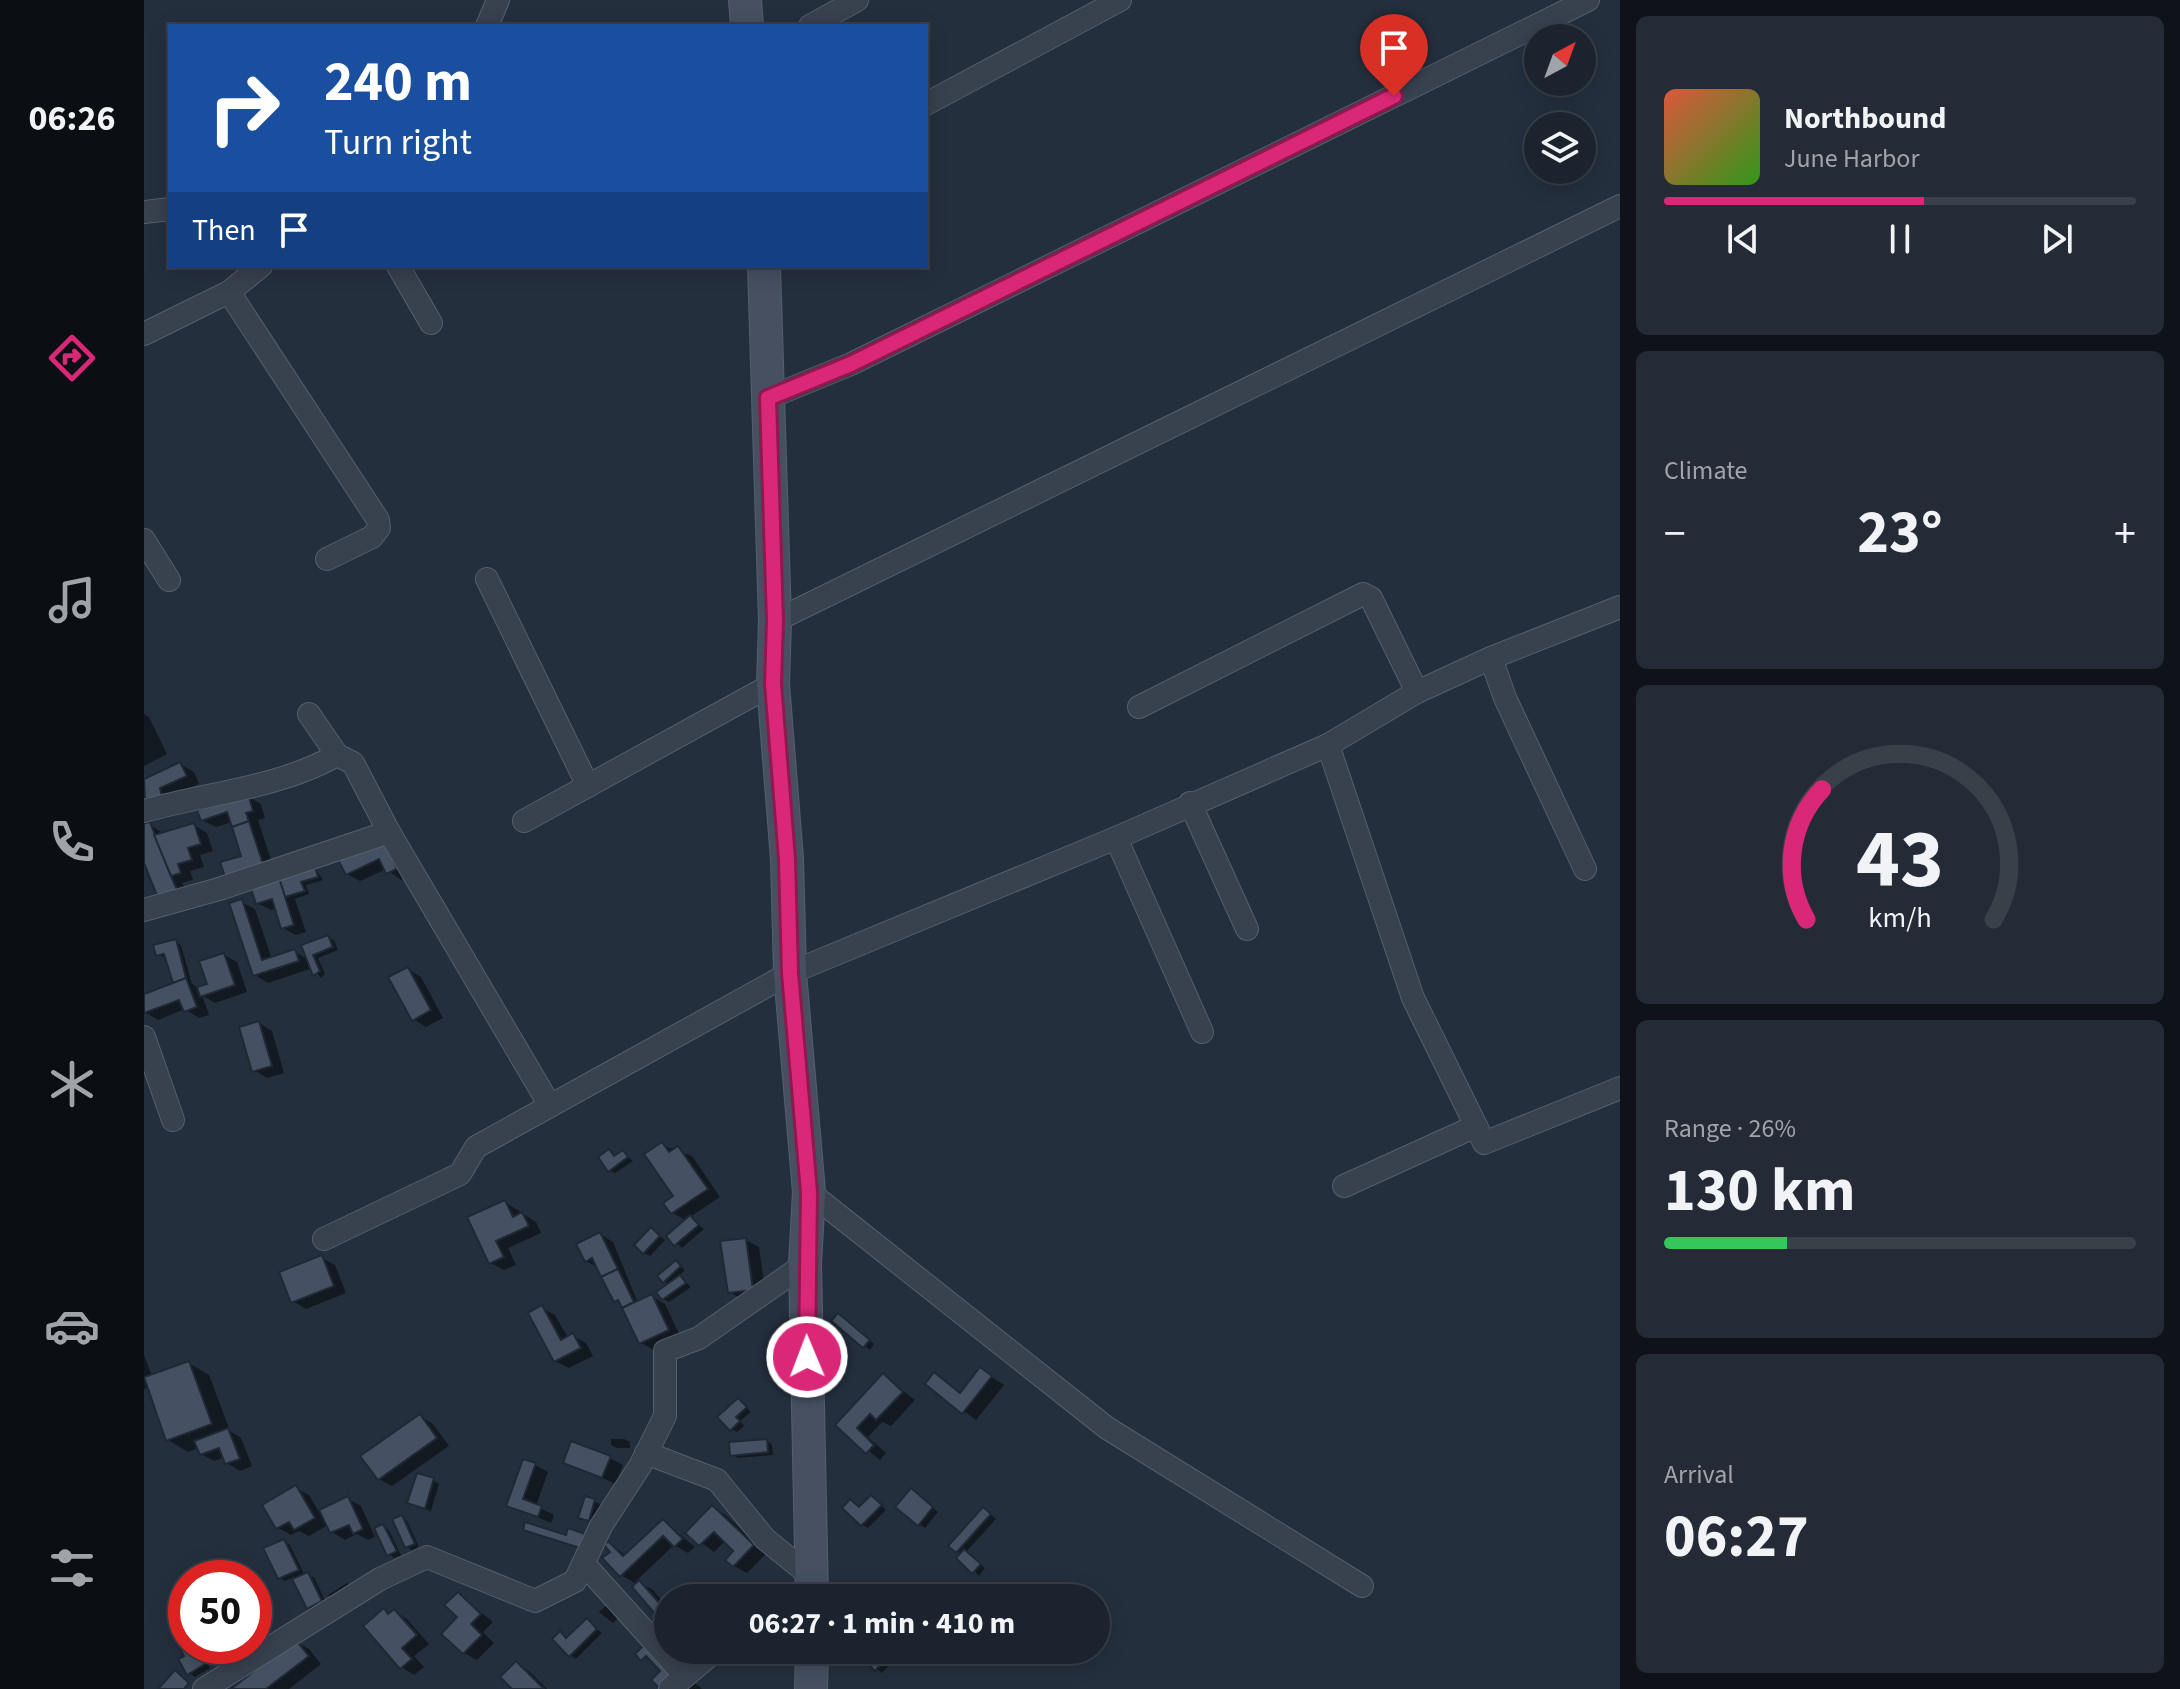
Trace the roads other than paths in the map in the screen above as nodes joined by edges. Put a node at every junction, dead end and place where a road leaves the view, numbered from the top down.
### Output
1 (498, 0) edge
2 (745, 0) edge
3 (857, 0) edge
4 (1120, 0) edge
5 (1588, 0) edge
6 (488, 24) edge
7 (747, 24) edge
8 (814, 24) edge
9 (928, 103) edge
10 (1620, 206) edge
11 (168, 209) edge
12 (144, 212) edge
13 (259, 268) edge
14 (399, 268) edge
15 (764, 268) edge
16 (229, 292) junction
17 (431, 323) dead end
18 (144, 334) edge
19 (768, 398) junction
20 (144, 540) edge
21 (327, 559) dead end
22 (487, 579) dead end
23 (169, 580) dead end
24 (1620, 607) edge
25 (775, 621) junction
26 (1491, 658) junction
27 (773, 684) junction
28 (1417, 692) junction
29 (1139, 707) dead end
30 (309, 714) dead end
31 (1328, 745) junction
32 (337, 755) junction
33 (588, 786) junction
34 (1190, 803) junction
35 (144, 811) edge
36 (524, 821) dead end
37 (389, 832) junction
38 (1116, 838) junction
39 (1585, 869) dead end
40 (144, 910) edge
41 (1247, 929) dead end
42 (790, 973) junction
43 (1202, 1032) dead end
44 (144, 1037) edge
45 (1620, 1088) edge
46 (549, 1104) junction
47 (173, 1120) dead end
48 (1476, 1126) junction
49 (1344, 1186) dead end
50 (809, 1192) junction
51 (324, 1239) dead end
52 (805, 1264) junction
53 (646, 1453) junction
54 (584, 1564) junction
55 (802, 1584) edge
56 (808, 1584) edge
57 (1362, 1586) dead end
58 (699, 1664) edge
59 (812, 1664) edge
60 (678, 1682) edge
61 (204, 1689) edge
62 (811, 1689) edge

1 - 6 street
2 - 7 main road
3 - 8 street
4 - 9 street
5 - 19 street
10 - 25 street
11 - 12 street
13 - 16 street
14 - 17 street
15 - 19 main road
16 - 18 street
16 - 21 street
19 - 25 main road
20 - 23 street
22 - 33 street
24 - 26 street
25 - 27 main road
26 - 28 street
26 - 39 street
27 - 33 street
27 - 42 main road
28 - 29 street
28 - 31 street
30 - 32 street
31 - 34 street
31 - 48 street
32 - 35 street
32 - 37 street
33 - 36 street
34 - 38 street
34 - 41 street
37 - 40 street
37 - 46 street
38 - 42 street
38 - 43 street
42 - 46 street
42 - 50 main road
44 - 47 street
45 - 48 street
46 - 51 street
48 - 49 street
50 - 52 main road
50 - 57 street
52 - 53 street
52 - 56 main road
53 - 54 street
53 - 55 street
54 - 60 street
54 - 61 street
58 - 60 street
59 - 62 main road

